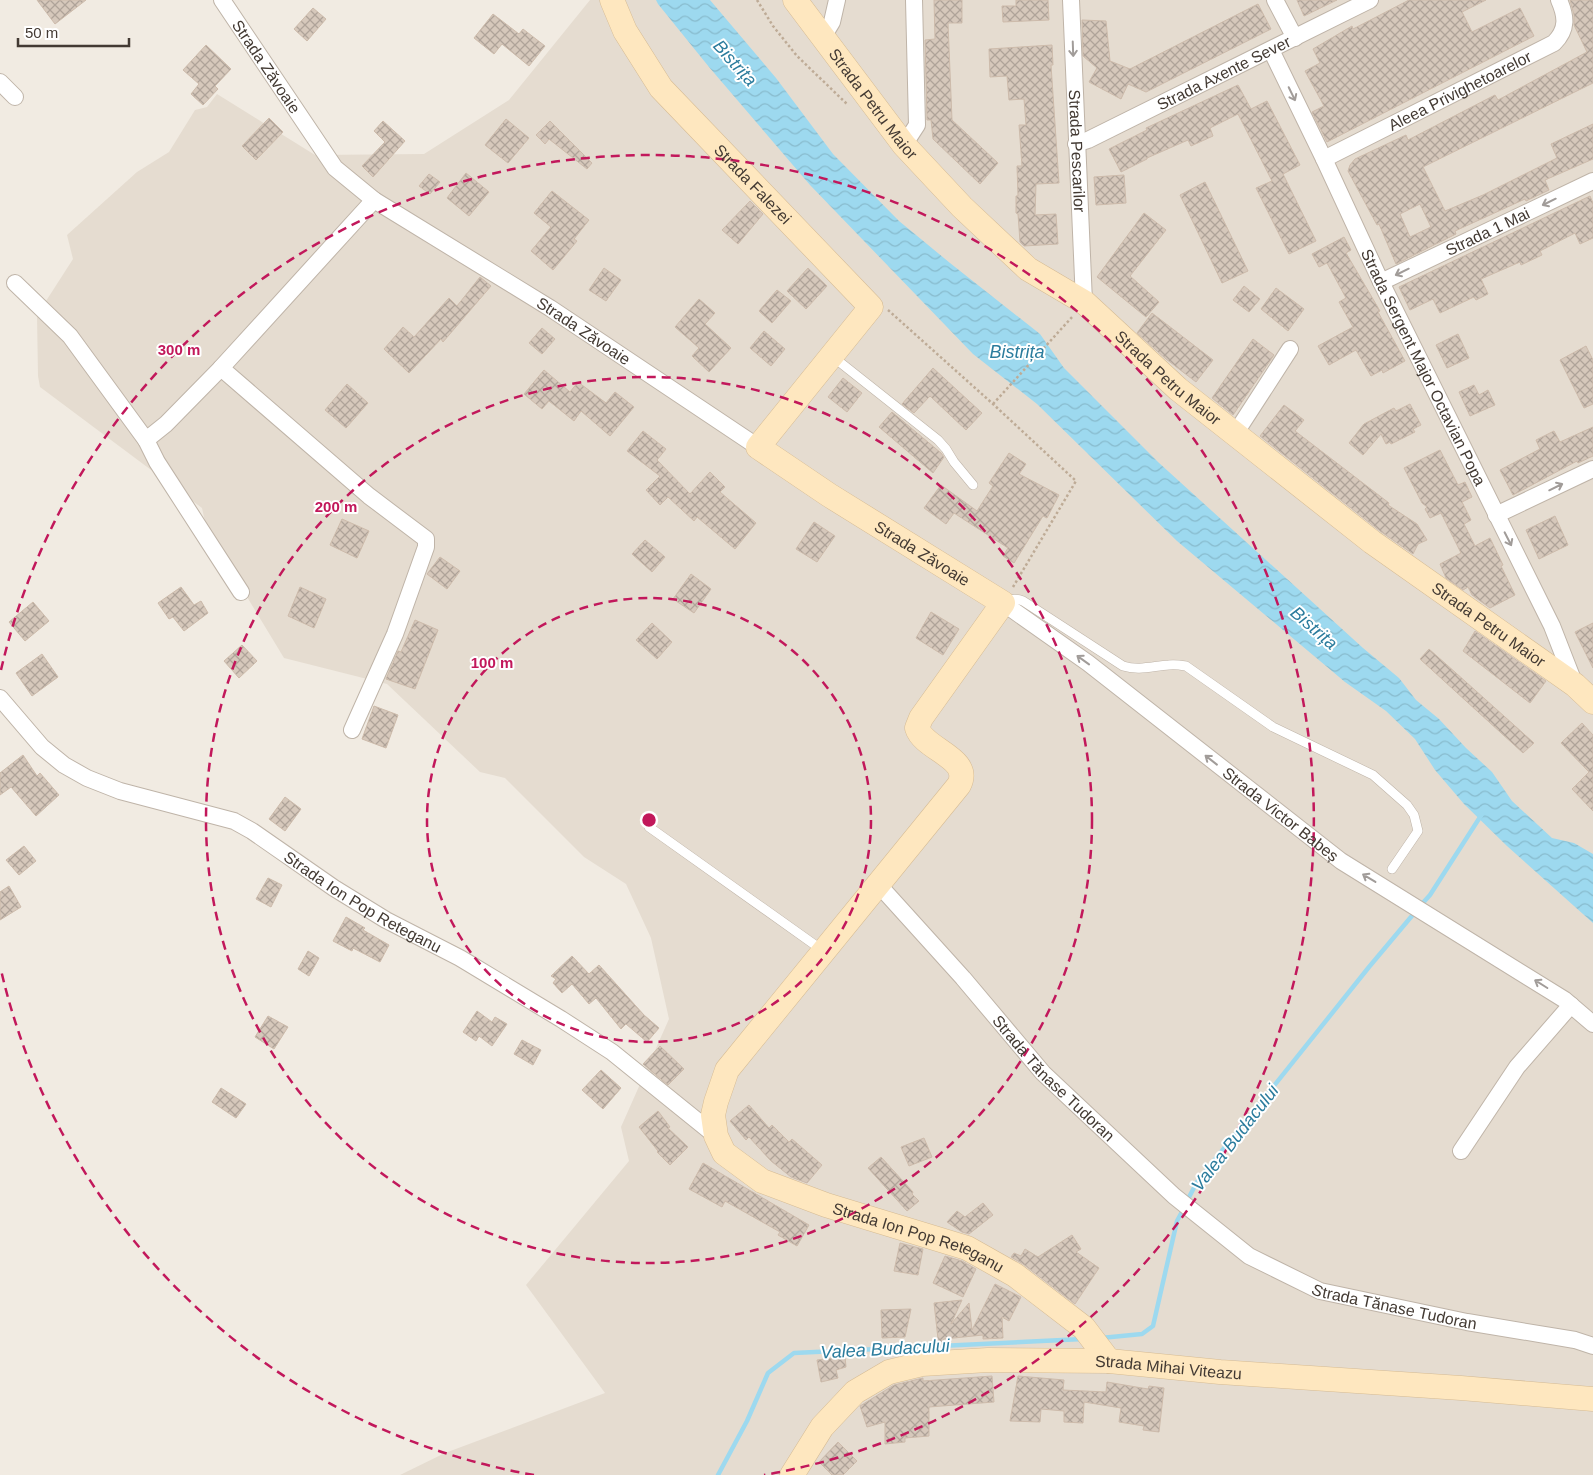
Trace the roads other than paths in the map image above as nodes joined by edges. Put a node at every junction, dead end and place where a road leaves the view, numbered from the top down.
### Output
1 (222, 0) edge
2 (612, 0) edge
3 (795, 0) edge
4 (837, 0) edge
5 (914, 0) edge
6 (1071, 0) edge
7 (1275, 0) edge
8 (1370, 0) edge
9 (1559, 0) edge
10 (823, 37) junction
11 (1295, 38) junction
12 (1271, 50) junction
13 (0, 82) edge
14 (15, 96) dead end
15 (904, 144) junction
16 (1076, 144) junction
17 (1324, 159) junction
18 (1593, 181) edge
19 (374, 200) junction
20 (1381, 282) junction
21 (15, 283) dead end
22 (1084, 302) junction
23 (1290, 349) dead end
24 (832, 356) junction
25 (221, 368) junction
26 (1235, 434) junction
27 (146, 440) junction
28 (758, 448) junction
29 (1593, 469) edge
30 (973, 485) dead end
31 (1496, 515) junction
32 (241, 592) dead end
33 (1003, 603) junction
34 (1575, 686) junction
35 (0, 698) edge
36 (1593, 702) edge
37 (352, 730) dead end
38 (649, 827) dead end
39 (1392, 869) dead end
40 (878, 884) junction
41 (823, 951) junction
42 (1571, 1005) junction
43 (1593, 1024) edge
44 (716, 1136) junction
45 (1461, 1151) dead end
46 (1593, 1346) edge
47 (1104, 1355) junction
48 (1593, 1400) edge
49 (792, 1475) edge

1 - 19 street, Strada Zăvoaie
2 - 24 street, Strada Falezei
3 - 10 street, Strada Petru Maior
4 - 10 street
5 - 15 street
6 -> 16 street, Strada Pescarilor
7 - 11 street
8 - 11 street, Strada Axente Sever
9 - 17 street, Aleea Privighetoarelor
10 - 15 street, Strada Petru Maior
11 - 12 street, Strada Axente Sever
12 - 16 street, Strada Axente Sever
12 -> 17 street, Strada Sergent Major Octavian Popa
13 - 14 street
15 - 22 street, Strada Petru Maior
16 - 22 street, Strada Pescarilor
17 - 20 street, Strada Sergent Major Octavian Popa
18 -> 20 street, Strada 1 Mai
19 - 25 street
19 - 28 street, Strada Zăvoaie
20 - 31 street, Strada Sergent Major Octavian Popa
21 - 27 street
22 - 26 street, Strada Petru Maior
23 - 26 street
24 - 28 street
24 - 30 lane
25 - 27 street
25 - 37 street
26 - 34 street, Strada Petru Maior
27 - 32 street
28 - 33 street, Strada Zăvoaie
31 -> 29 street
31 -> 34 street, Strada Sergent Major Octavian Popa
33 - 39 lane
33 - 40 street
42 -> 33 street, Strada Victor Babeș
34 - 36 street, Strada Petru Maior
35 - 44 street, Strada Ion Pop Reteganu
38 - 41 lane
40 - 41 street, Strada Ion Pop Reteganu
40 - 46 street, Strada Tănase Tudoran
41 - 44 street, Strada Ion Pop Reteganu
42 - 43 street, Strada Victor Babeș
42 - 45 street
44 - 47 street, Strada Ion Pop Reteganu
47 - 48 street, Strada Mihai Viteazu
47 - 49 street, Strada Mihai Viteazu

